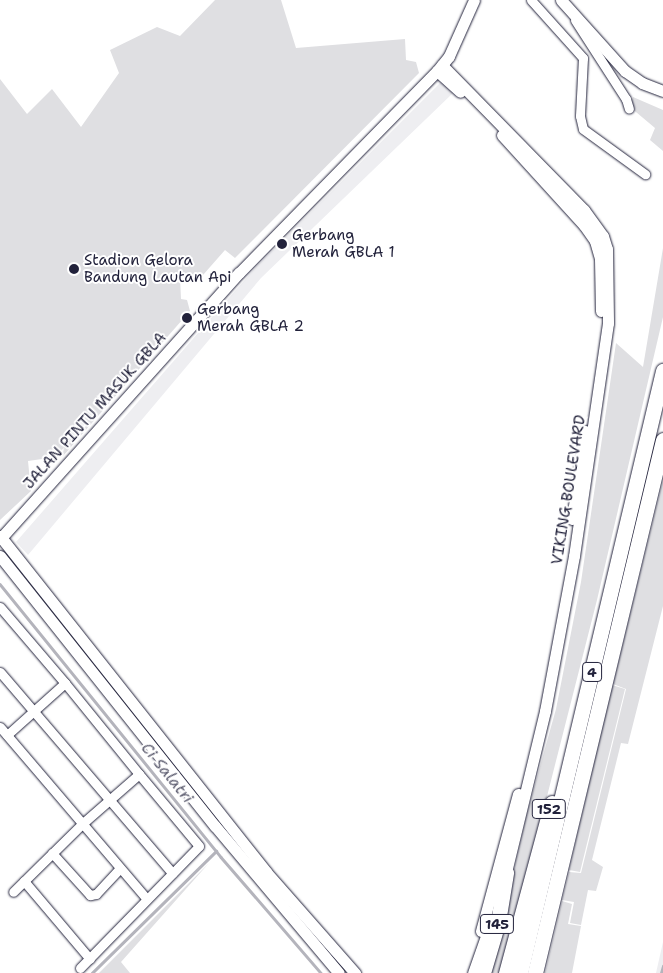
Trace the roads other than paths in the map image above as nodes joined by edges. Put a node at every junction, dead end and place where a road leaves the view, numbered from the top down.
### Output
1 (474, 0) edge
2 (531, 0) edge
3 (561, 0) edge
4 (572, 10) junction
5 (440, 68) junction
6 (663, 91) edge
7 (629, 109) dead end
8 (645, 174) dead end
9 (663, 371) edge
10 (663, 440) edge
11 (0, 538) edge
12 (0, 556) edge
13 (0, 607) edge
14 (0, 672) edge
15 (66, 683) junction
16 (34, 712) junction
17 (0, 727) edge
18 (7, 735) junction
19 (583, 743) junction
20 (139, 774) junction
21 (109, 799) junction
22 (81, 824) junction
23 (52, 853) junction
24 (120, 868) junction
25 (172, 873) junction
26 (506, 873) junction
27 (530, 879) joint
28 (24, 881) junction
29 (13, 892) dead end
30 (146, 898) junction
31 (90, 959) junction
32 (80, 968) dead end
33 (339, 973) edge
34 (355, 973) edge
35 (467, 973) edge
36 (473, 973) edge
37 (483, 973) edge
38 (506, 973) edge
39 (520, 973) edge
40 (535, 973) edge

1 - 5 street, JALAN PINTU MASUK GBLA
2 - 8 street
3 - 4 street
4 - 6 street
4 - 7 street
5 - 11 street, JALAN PINTU MASUK GBLA
5 - 26 street, VIKING BOULEVARD
5 - 35 street, VIKING BOULEVARD
9 - 19 highway, 4
10 - 19 highway, 4
11 - 34 street
12 - 33 street
13 - 15 street
14 - 16 street
15 - 16 street
15 - 20 street
16 - 18 street
16 - 21 street
17 - 18 street
18 - 22 street
19 - 27 highway, 152
19 - 39 highway, 4
19 - 40 highway, 4
20 - 21 street
20 - 25 street
21 - 22 street
21 - 25 street
22 - 23 street
22 - 24 street
23 - 24 street
23 - 28 street
24 - 30 street
25 - 30 street
26 - 36 street, VIKING BOULEVARD
26 - 37 highway, 145
27 - 38 highway, 145
28 - 29 street
28 - 31 street
30 - 31 street
31 - 32 street

